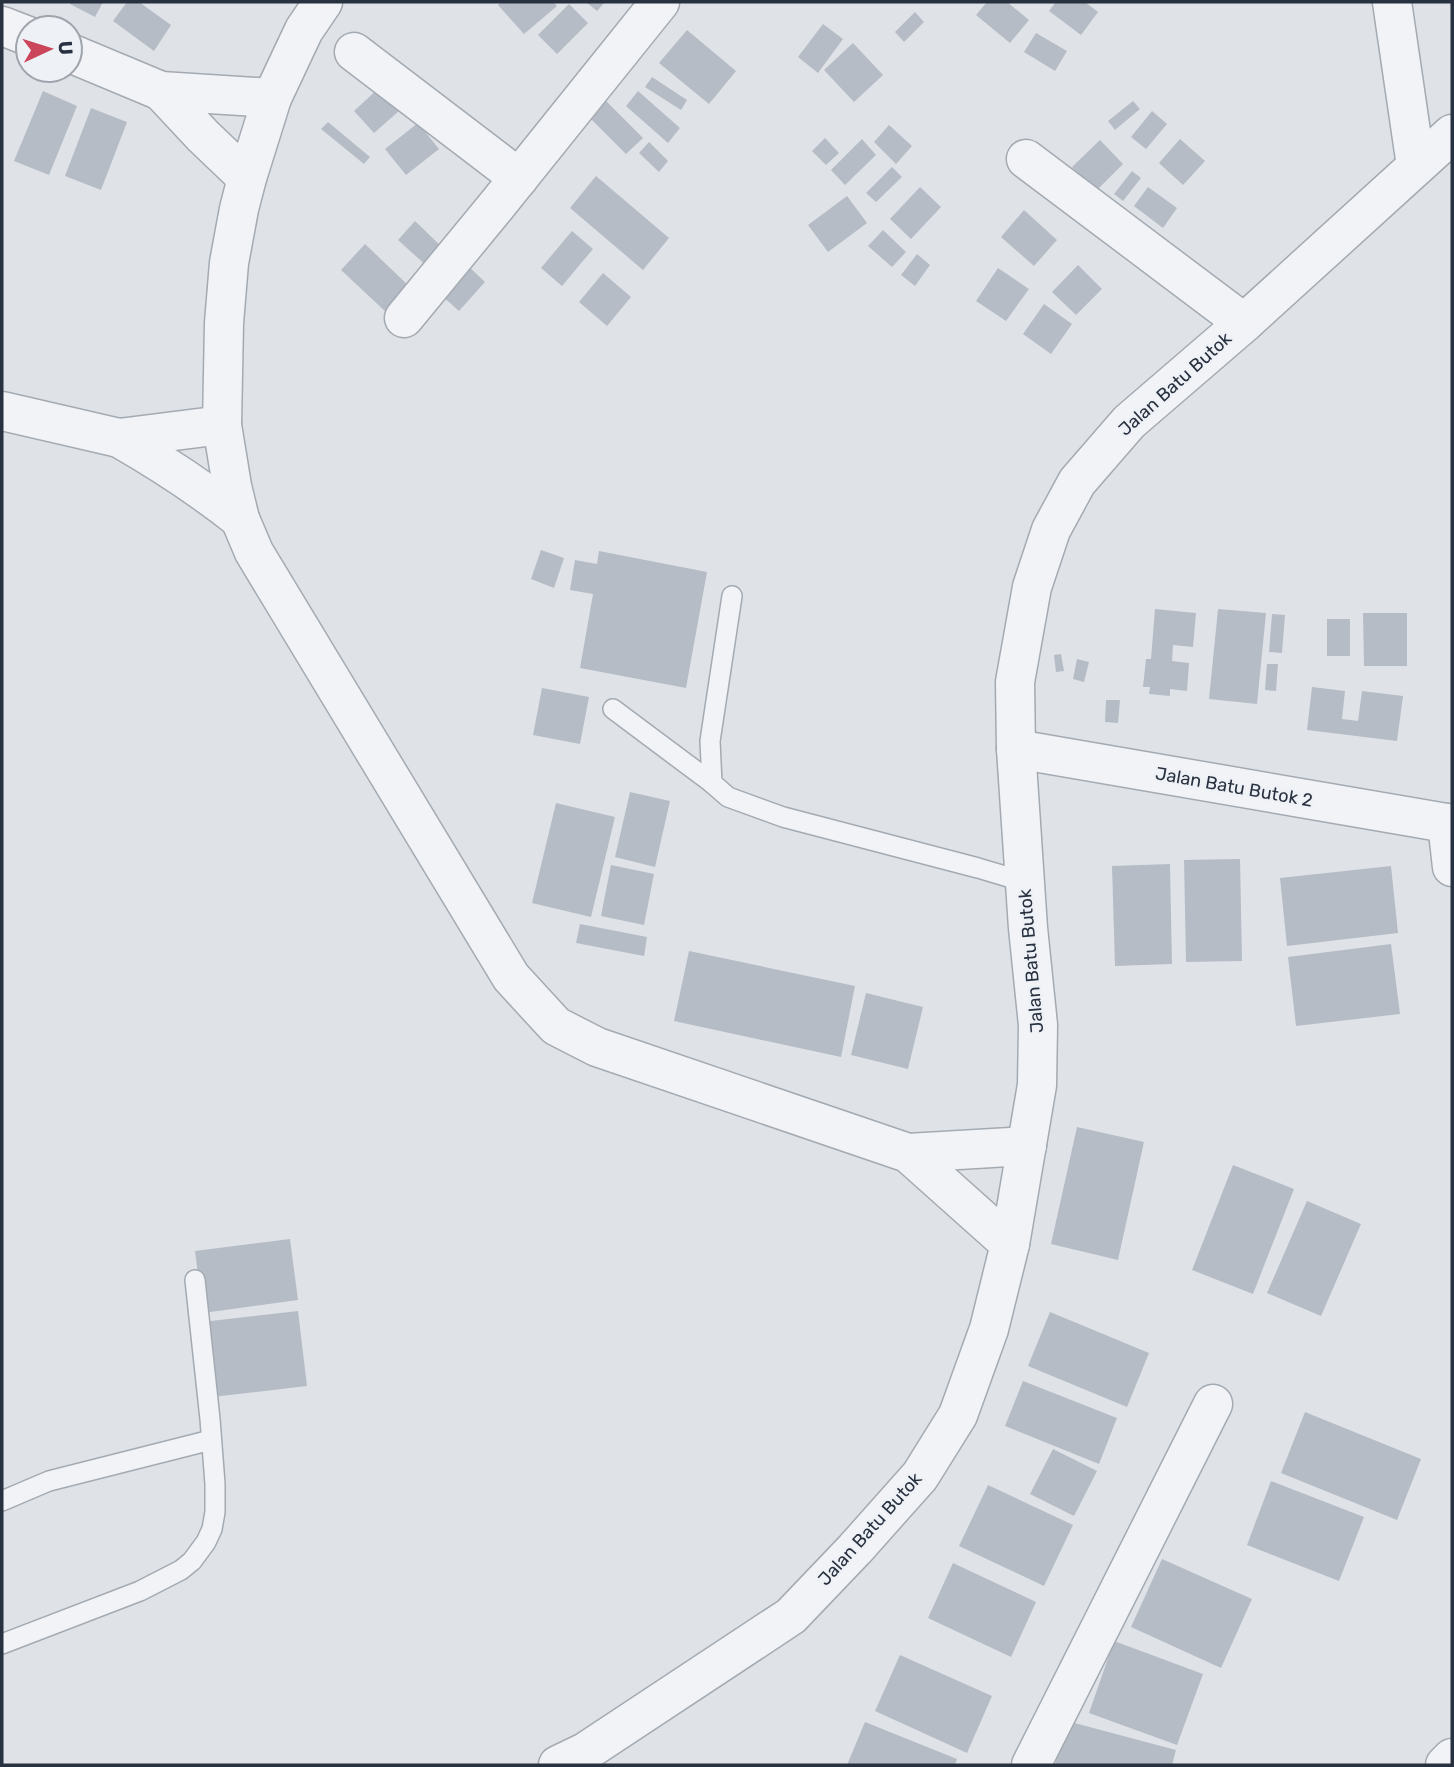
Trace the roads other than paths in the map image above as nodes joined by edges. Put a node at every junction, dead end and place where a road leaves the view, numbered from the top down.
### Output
1 (323, 2) edge
2 (660, 2) edge
3 (1392, 2) edge
4 (354, 51) dead end
5 (84, 59) edge
6 (161, 92) junction
7 (272, 98) junction
8 (1452, 134) edge
9 (1026, 159) dead end
10 (1416, 166) junction
11 (247, 177) junction
12 (519, 178) junction
13 (404, 318) dead end
14 (1244, 323) junction
15 (2, 411) edge
16 (222, 425) junction
17 (119, 438) junction
18 (240, 519) junction
19 (732, 596) dead end
20 (613, 709) dead end
21 (1016, 750) junction
22 (712, 783) junction
23 (1449, 824) edge
24 (1452, 867) edge
25 (1025, 882) junction
26 (1027, 1146) junction
27 (908, 1153) junction
28 (1010, 1244) junction
29 (195, 1280) dead end
30 (1213, 1404) dead end
31 (211, 1440) junction
32 (2, 1501) edge
33 (2, 1644) edge
34 (1452, 1759) edge
35 (558, 1765) edge
36 (1031, 1765) edge
37 (1445, 1765) edge

1 - 7 street
2 - 12 street
3 - 10 street
4 - 12 street
5 - 6 street
6 - 7 street
6 - 11 street
7 - 11 street
8 - 10 street, Jalan Batu Butok
9 - 14 street
10 - 14 street, Jalan Batu Butok
11 - 16 street
12 - 13 street
14 - 21 street, Jalan Batu Butok
15 - 17 street
16 - 17 street
16 - 18 street
17 - 18 street
18 - 27 street
19 - 22 lane
20 - 22 lane
21 - 23 street, Jalan Batu Butok 2
21 - 25 street, Jalan Batu Butok
22 - 25 lane
23 - 24 street
25 - 26 street, Jalan Batu Butok
26 - 27 street
26 - 28 street, Jalan Batu Butok
27 - 28 street
28 - 35 street, Jalan Batu Butok
29 - 31 lane
30 - 36 street
31 - 32 lane
31 - 33 lane
34 - 37 street

